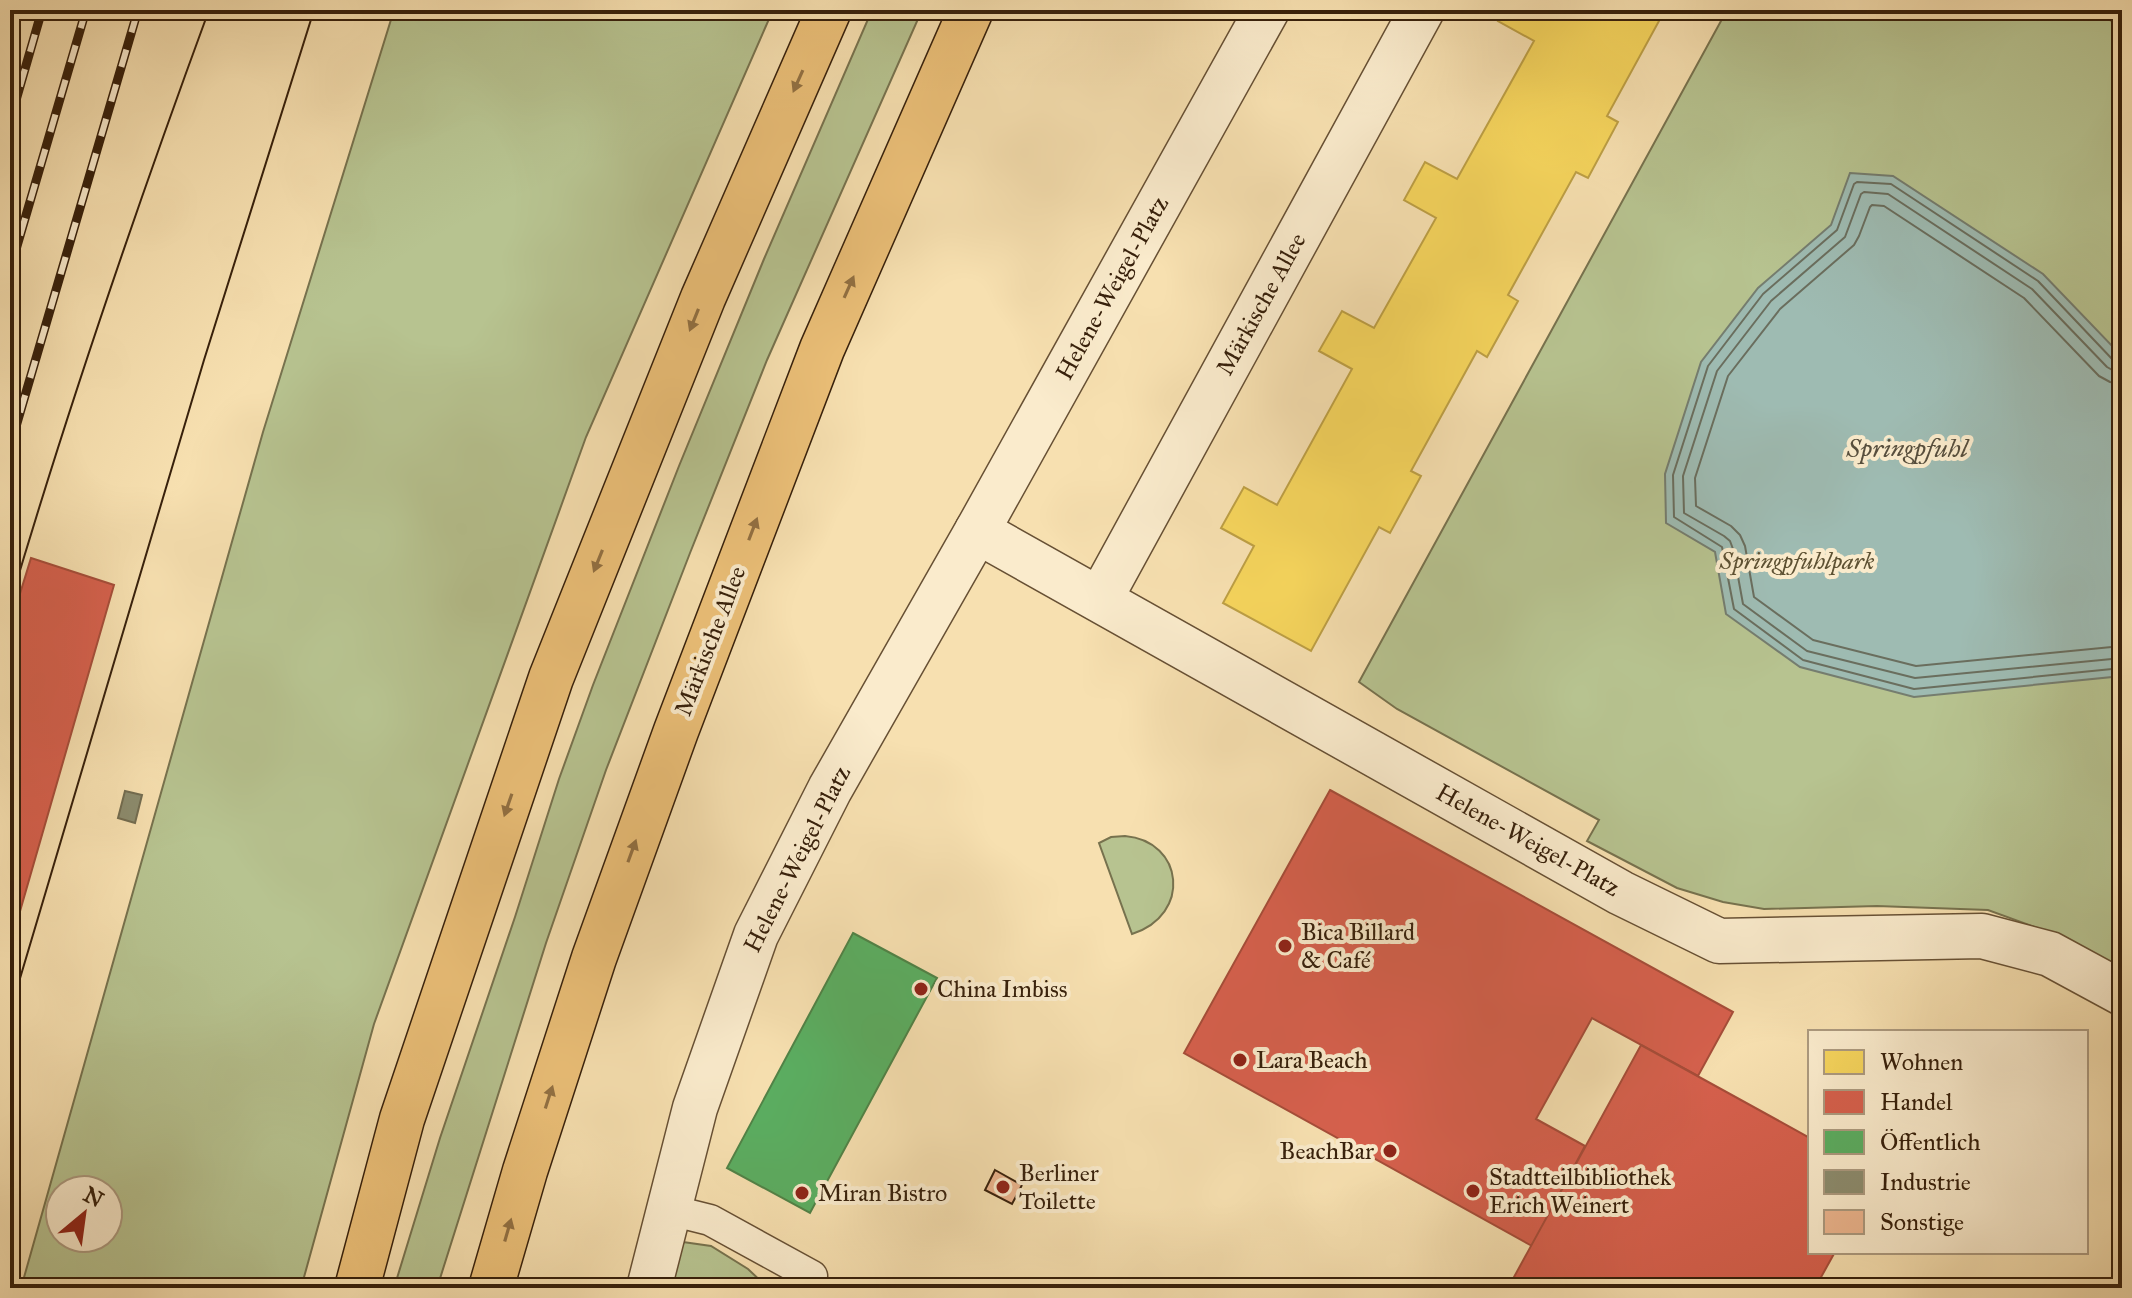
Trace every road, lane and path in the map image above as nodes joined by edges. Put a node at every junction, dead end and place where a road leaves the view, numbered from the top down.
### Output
1 (829, 10) edge
2 (971, 10) edge
3 (1267, 10) edge
4 (1422, 10) edge
5 (977, 531) junction
6 (1100, 599) junction
7 (2122, 993) edge
8 (670, 1210) junction
9 (812, 1276) dead end
10 (357, 1288) edge
11 (491, 1288) edge
12 (649, 1288) edge

1 -> 10 main road
11 -> 2 main road, Märkische Allee
3 - 5 street, Helene-Weigel-Platz
4 - 6 street, Märkische Allee
5 - 6 street, Helene-Weigel-Platz
5 - 8 street, Helene-Weigel-Platz
6 - 7 street, Helene-Weigel-Platz
8 - 9 lane
8 - 12 street, Helene-Weigel-Platz

